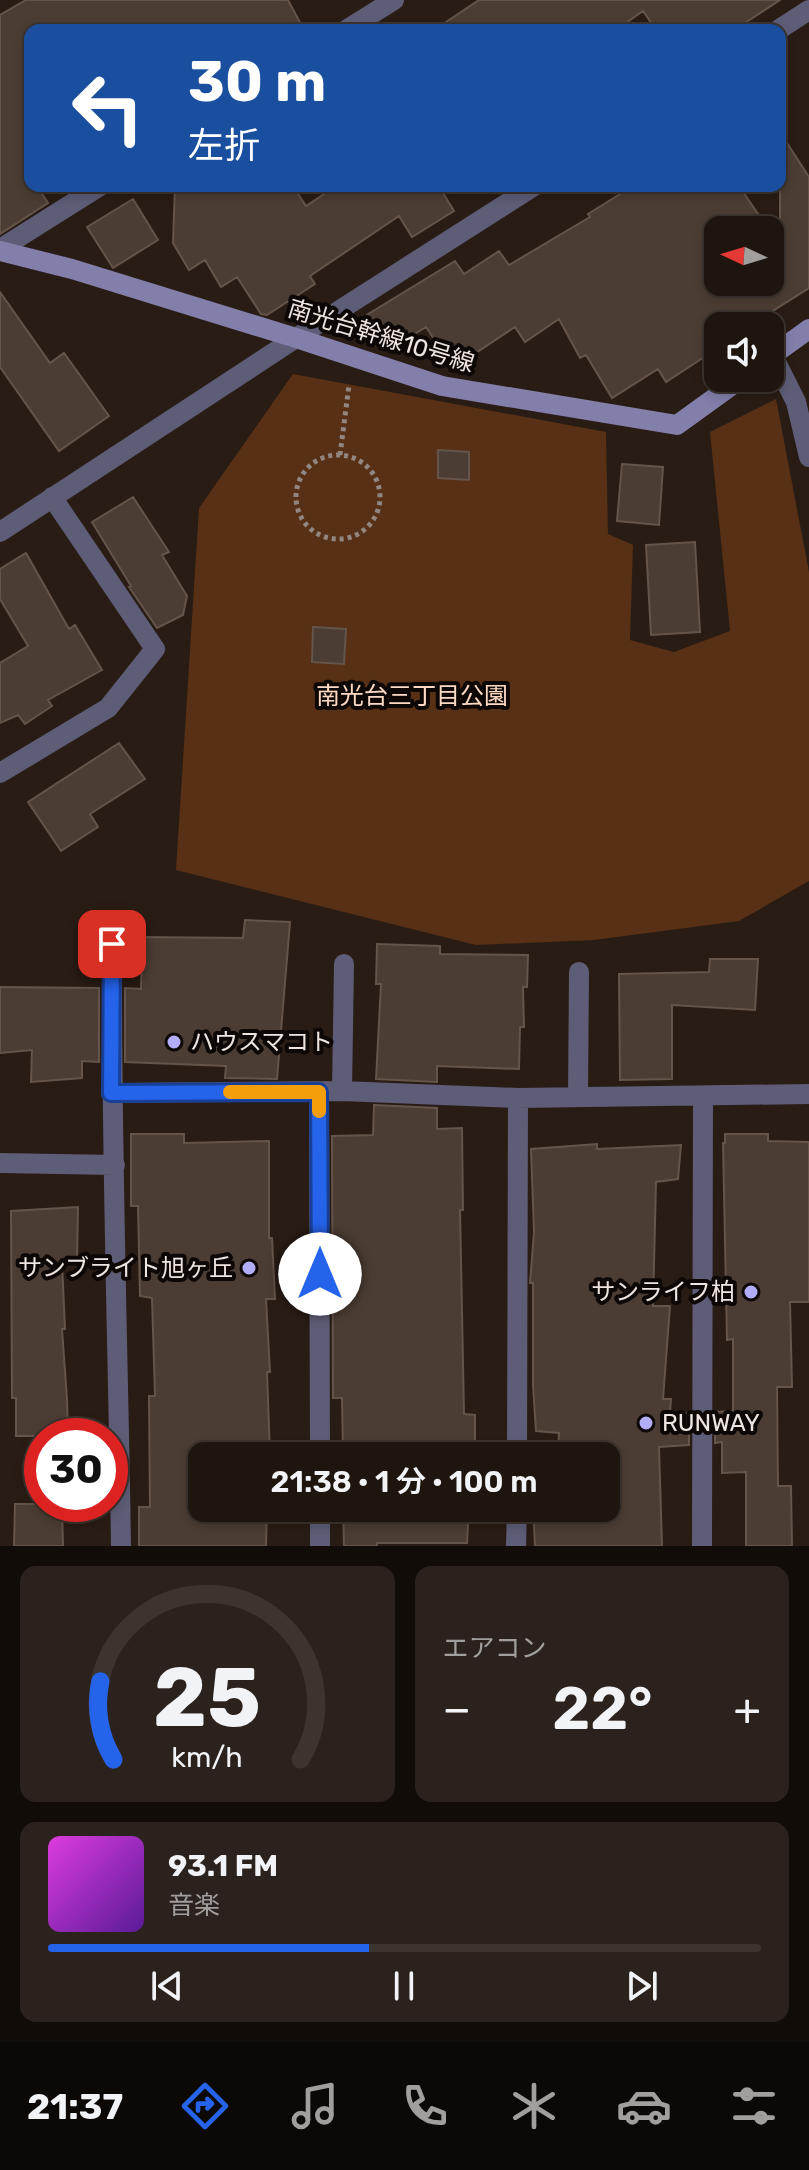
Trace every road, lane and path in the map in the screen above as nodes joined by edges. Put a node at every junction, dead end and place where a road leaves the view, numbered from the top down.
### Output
1 (394, 0) edge
2 (809, 10) edge
3 (356, 24) edge
4 (786, 25) edge
5 (91, 192) edge
6 (525, 192) edge
7 (0, 250) edge
8 (809, 329) edge
9 (296, 338) junction
10 (784, 347) edge
11 (353, 357) junction
12 (784, 380) edge
13 (723, 392) edge
14 (340, 455) junction
15 (809, 457) edge
16 (52, 497) junction
17 (0, 532) edge
18 (0, 773) edge
19 (112, 944) dead end
20 (344, 964) dead end
21 (579, 972) dead end
22 (342, 1091) junction
23 (319, 1092) junction
24 (111, 1093) junction
25 (809, 1094) edge
26 (703, 1096) junction
27 (578, 1097) junction
28 (518, 1098) junction
29 (0, 1163) edge
30 (115, 1165) junction
31 (320, 1442) edge
32 (517, 1442) edge
33 (320, 1522) edge
34 (517, 1522) edge
35 (121, 1546) edge
36 (320, 1546) edge
37 (516, 1546) edge
38 (702, 1546) edge

1 - 3 street
2 - 4 street
5 - 7 street
6 - 9 street
7 - 9 street, 南光台幹線10号線
8 - 10 street
9 - 11 street, 南光台幹線10号線
9 - 16 street
11 - 13 street, 南光台幹線10号線
11 - 14 path
12 - 15 street
14 - 14 path
16 - 17 street
16 - 18 street
19 - 24 street
20 - 22 street
21 - 27 street
22 - 23 street
22 - 28 street
23 - 24 street
23 - 31 street
24 - 30 street
25 - 26 street
26 - 27 street
26 - 38 street
27 - 28 street
28 - 32 street
29 - 30 street
30 - 35 street
33 - 36 street
34 - 37 street

